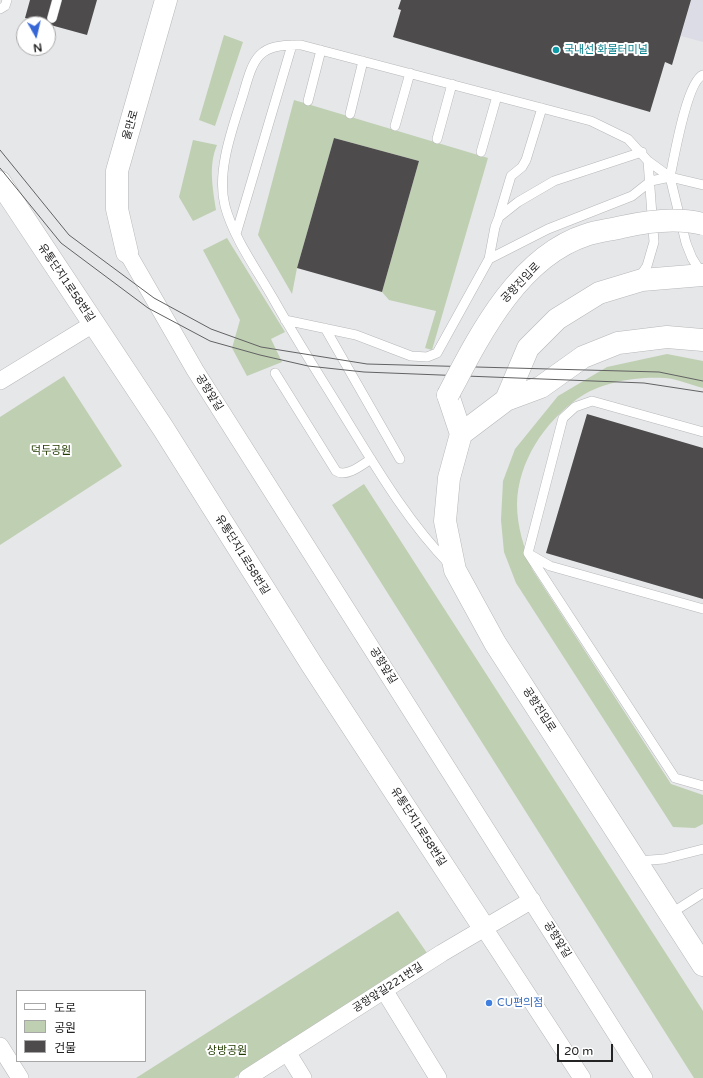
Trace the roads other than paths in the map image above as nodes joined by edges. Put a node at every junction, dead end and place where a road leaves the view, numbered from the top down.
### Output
1 (7, 0) edge
2 (57, 0) edge
3 (166, 0) edge
4 (0, 9) edge
5 (53, 16) edge
6 (292, 45) junction
7 (321, 50) junction
8 (363, 61) junction
9 (410, 73) junction
10 (703, 75) edge
11 (452, 84) junction
12 (497, 96) junction
13 (308, 101) dead end
14 (542, 108) junction
15 (350, 114) dead end
16 (395, 126) dead end
17 (437, 139) dead end
18 (481, 152) dead end
19 (642, 152) junction
20 (648, 161) junction
21 (670, 177) junction
22 (651, 181) junction
23 (0, 182) edge
24 (703, 185) edge
25 (499, 217) junction
26 (703, 224) edge
27 (236, 234) junction
28 (127, 252) joint
29 (489, 259) junction
30 (703, 275) edge
31 (636, 282) junction
32 (285, 320) junction
33 (93, 324) junction
34 (325, 328) junction
35 (703, 340) edge
36 (275, 373) dead end
37 (0, 381) edge
38 (506, 400) junction
39 (703, 432) edge
40 (461, 434) junction
41 (371, 459) junction
42 (400, 459) dead end
43 (528, 553) junction
44 (455, 570) junction
45 (703, 609) edge
46 (703, 786) edge
47 (703, 849) edge
48 (637, 861) junction
49 (703, 893) edge
50 (532, 900) junction
51 (670, 914) junction
52 (484, 928) junction
53 (703, 964) edge
54 (384, 990) junction
55 (0, 1046) edge
56 (287, 1052) junction
57 (20, 1078) edge
58 (247, 1078) edge
59 (304, 1078) edge
60 (438, 1078) edge
61 (582, 1078) edge
62 (644, 1078) edge

1 - 4 lane
2 - 5 lane
3 - 28 main road, 울만로
6 - 7 lane
6 - 27 lane
6 - 27 lane
7 - 8 lane
7 - 13 lane
8 - 9 lane
8 - 15 lane
9 - 11 lane
9 - 16 lane
10 - 21 lane
11 - 12 lane
11 - 17 lane
12 - 14 lane
12 - 18 lane
14 - 19 lane
14 - 25 lane
19 - 20 lane
19 - 25 lane
20 - 21 lane
20 - 22 lane
21 - 22 lane
21 - 24 lane
21 - 30 lane
22 - 29 lane
22 - 31 lane
23 - 33 main road, 유통단지1로58번길
25 - 29 lane
26 - 40 main road, 공항진입로, bridge
27 - 32 lane
28 - 50 street, 공항앞길
29 - 34 lane
30 - 31 main road
31 - 38 main road
32 - 34 lane
32 - 41 lane
33 - 37 street
33 - 52 main road, 유통단지1로58번길
34 - 42 lane
35 - 38 main road
36 - 41 lane
38 - 40 main road
39 - 43 lane
40 - 44 main road, 공항진입로
41 - 44 lane
43 - 45 lane
43 - 46 lane
44 - 48 main road, 공항진입로
47 - 48 lane
48 - 51 main road, 공항진입로
49 - 51 lane
50 - 52 street, 공항앞길221번길
50 - 62 street, 공항앞길
51 - 53 main road, 공항진입로
52 - 54 street, 공항앞길221번길
52 - 61 street
54 - 56 street, 공항앞길221번길
54 - 60 street
55 - 57 street
56 - 58 street, 공항앞길221번길
56 - 59 street

